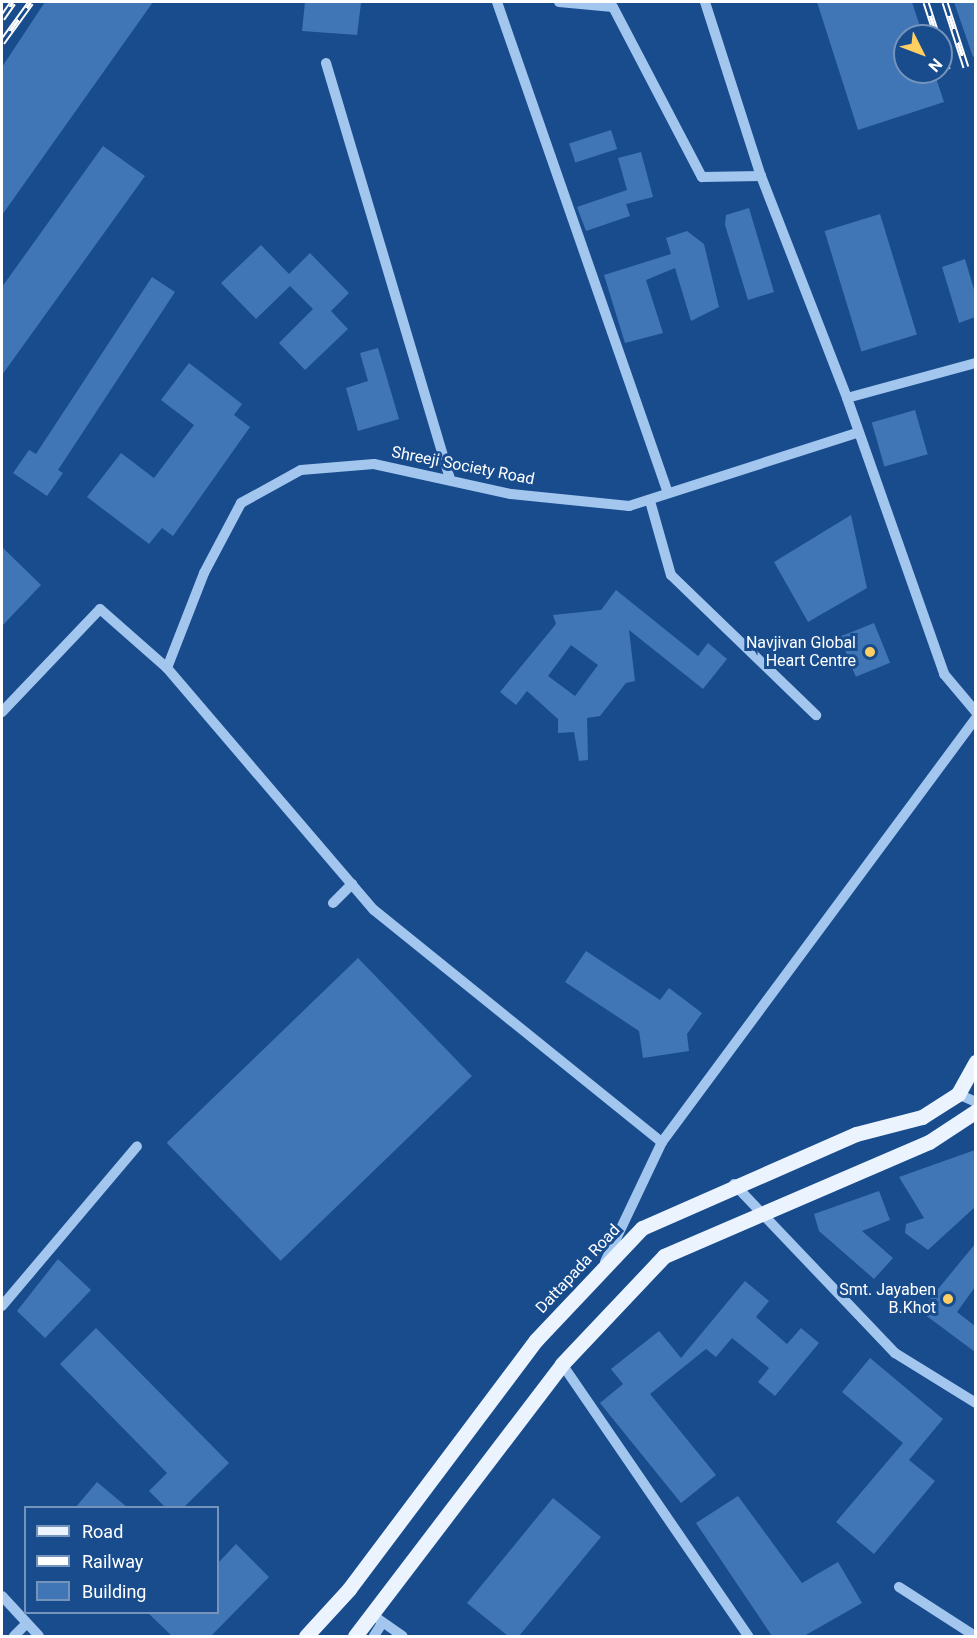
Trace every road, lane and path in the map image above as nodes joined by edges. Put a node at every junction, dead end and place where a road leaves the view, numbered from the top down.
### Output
1 (497, 2) edge
2 (559, 2) edge
3 (705, 2) edge
4 (326, 63) dead end
5 (761, 176) junction
6 (975, 363) edge
7 (847, 398) junction
8 (857, 433) junction
9 (450, 480) junction
10 (668, 493) junction
11 (650, 501) junction
12 (167, 668) junction
13 (2, 712) edge
14 (975, 712) edge
15 (816, 715) dead end
16 (975, 718) edge
17 (352, 884) junction
18 (333, 903) dead end
19 (975, 1062) edge
20 (958, 1094) junction
21 (975, 1102) edge
22 (975, 1111) edge
23 (662, 1142) junction
24 (137, 1146) dead end
25 (734, 1184) junction
26 (762, 1211) junction
27 (601, 1272) junction
28 (2, 1306) edge
29 (562, 1364) junction
30 (975, 1402) edge
31 (899, 1587) dead end
32 (2, 1596) edge
33 (378, 1620) junction
34 (26, 1624) junction
35 (14, 1636) edge
36 (39, 1636) edge
37 (306, 1636) edge
38 (355, 1636) edge
39 (374, 1636) edge
40 (403, 1636) edge
41 (748, 1636) edge
42 (975, 1636) edge

1 - 10 street
2 - 5 street
3 - 5 street
4 - 9 street
5 - 7 street
6 - 7 street
7 - 8 street
8 - 10 street, Shreeji Society Road
8 - 14 street
9 - 11 street, Shreeji Society Road
9 - 12 street, Shreeji Society Road
10 - 11 street, Shreeji Society Road
11 - 15 street
12 - 13 street
12 - 17 street
16 - 23 street
17 - 18 street
17 - 23 street
19 - 20 main road, Dattapada Road
20 - 21 street
20 - 25 main road, Dattapada Road
22 - 26 main road
23 - 27 street
24 - 28 street
25 - 26 street
25 - 27 main road, Dattapada Road
26 - 29 main road
26 - 30 street
27 - 37 main road, Dattapada Road
29 - 33 main road
29 - 41 street
31 - 42 street
32 - 34 street
33 - 38 main road
33 - 39 street
33 - 40 street
34 - 35 street
34 - 36 street

